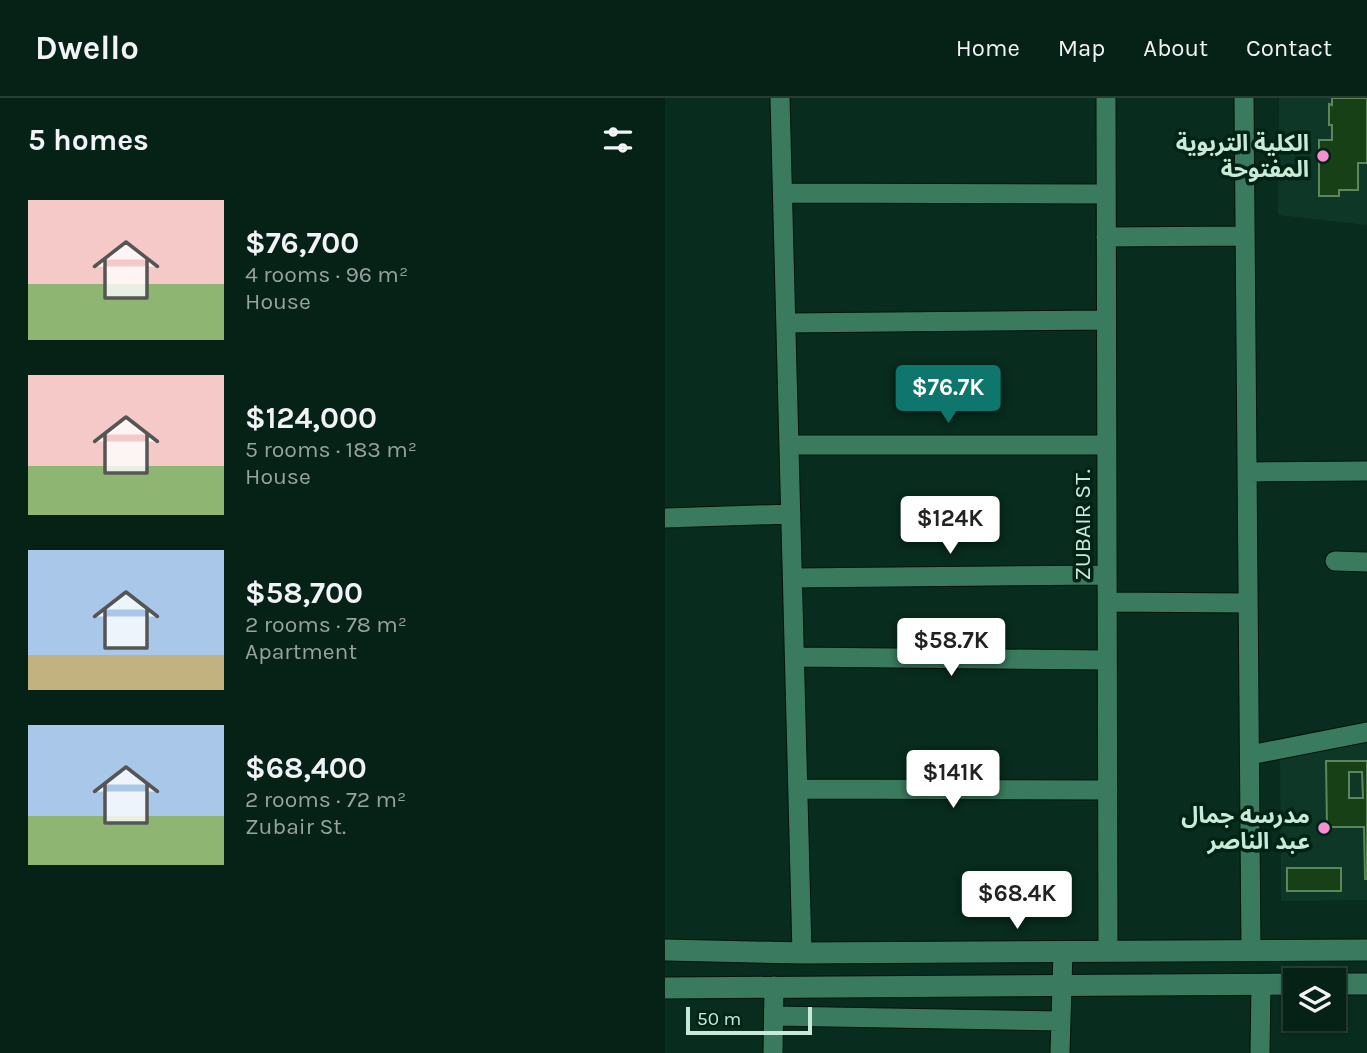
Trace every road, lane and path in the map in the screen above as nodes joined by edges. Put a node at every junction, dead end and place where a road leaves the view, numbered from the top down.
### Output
1 (780, 98) edge
2 (1106, 98) edge
3 (1244, 98) edge
4 (783, 193) junction
5 (1106, 194) junction
6 (1245, 236) junction
7 (1106, 237) junction
8 (1106, 320) junction
9 (786, 323) junction
10 (789, 445) junction
11 (1107, 445) junction
12 (1367, 471) edge
13 (1247, 472) junction
14 (791, 514) junction
15 (665, 518) edge
16 (1335, 561) dead end
17 (1367, 562) edge
18 (1107, 575) junction
19 (793, 578) junction
20 (1107, 603) junction
21 (1248, 603) junction
22 (795, 657) junction
23 (1107, 660) junction
24 (1367, 732) edge
25 (1250, 755) junction
26 (798, 789) junction
27 (1108, 790) junction
28 (665, 950) edge
29 (1367, 950) edge
30 (1108, 951) junction
31 (1251, 951) junction
32 (1063, 952) junction
33 (802, 953) junction
34 (1261, 984) junction
35 (1283, 984) edge
36 (1346, 984) edge
37 (1367, 984) edge
38 (1063, 985) junction
39 (774, 986) junction
40 (665, 988) edge
41 (774, 1016) junction
42 (1061, 1021) junction
43 (773, 1053) edge
44 (1060, 1053) edge
45 (1259, 1053) edge

1 - 4 street
2 - 5 street, ZUBAIR ST.
3 - 6 street
4 - 5 street
4 - 9 street
5 - 7 street, ZUBAIR ST.
6 - 7 street
6 - 13 street
7 - 8 street, ZUBAIR ST.
8 - 9 street
8 - 11 street, ZUBAIR ST.
9 - 10 street
10 - 11 street
10 - 14 street
11 - 18 street, ZUBAIR ST.
12 - 13 street
13 - 21 street
14 - 15 street
14 - 19 street
16 - 17 street
18 - 19 street
18 - 20 street, ZUBAIR ST.
19 - 22 street
20 - 21 street
20 - 23 street, ZUBAIR ST.
21 - 25 street
22 - 23 street
22 - 26 street
23 - 27 street, ZUBAIR ST.
24 - 25 street
25 - 31 street
26 - 27 street
26 - 33 street
27 - 30 street, ZUBAIR ST.
28 - 33 street
29 - 31 street
30 - 31 street
30 - 32 street
32 - 33 street
32 - 38 street
34 - 35 street
34 - 38 street
34 - 45 street
36 - 37 street
38 - 39 street
38 - 42 street
39 - 40 street
39 - 41 street
41 - 42 street
41 - 43 street
42 - 44 street

